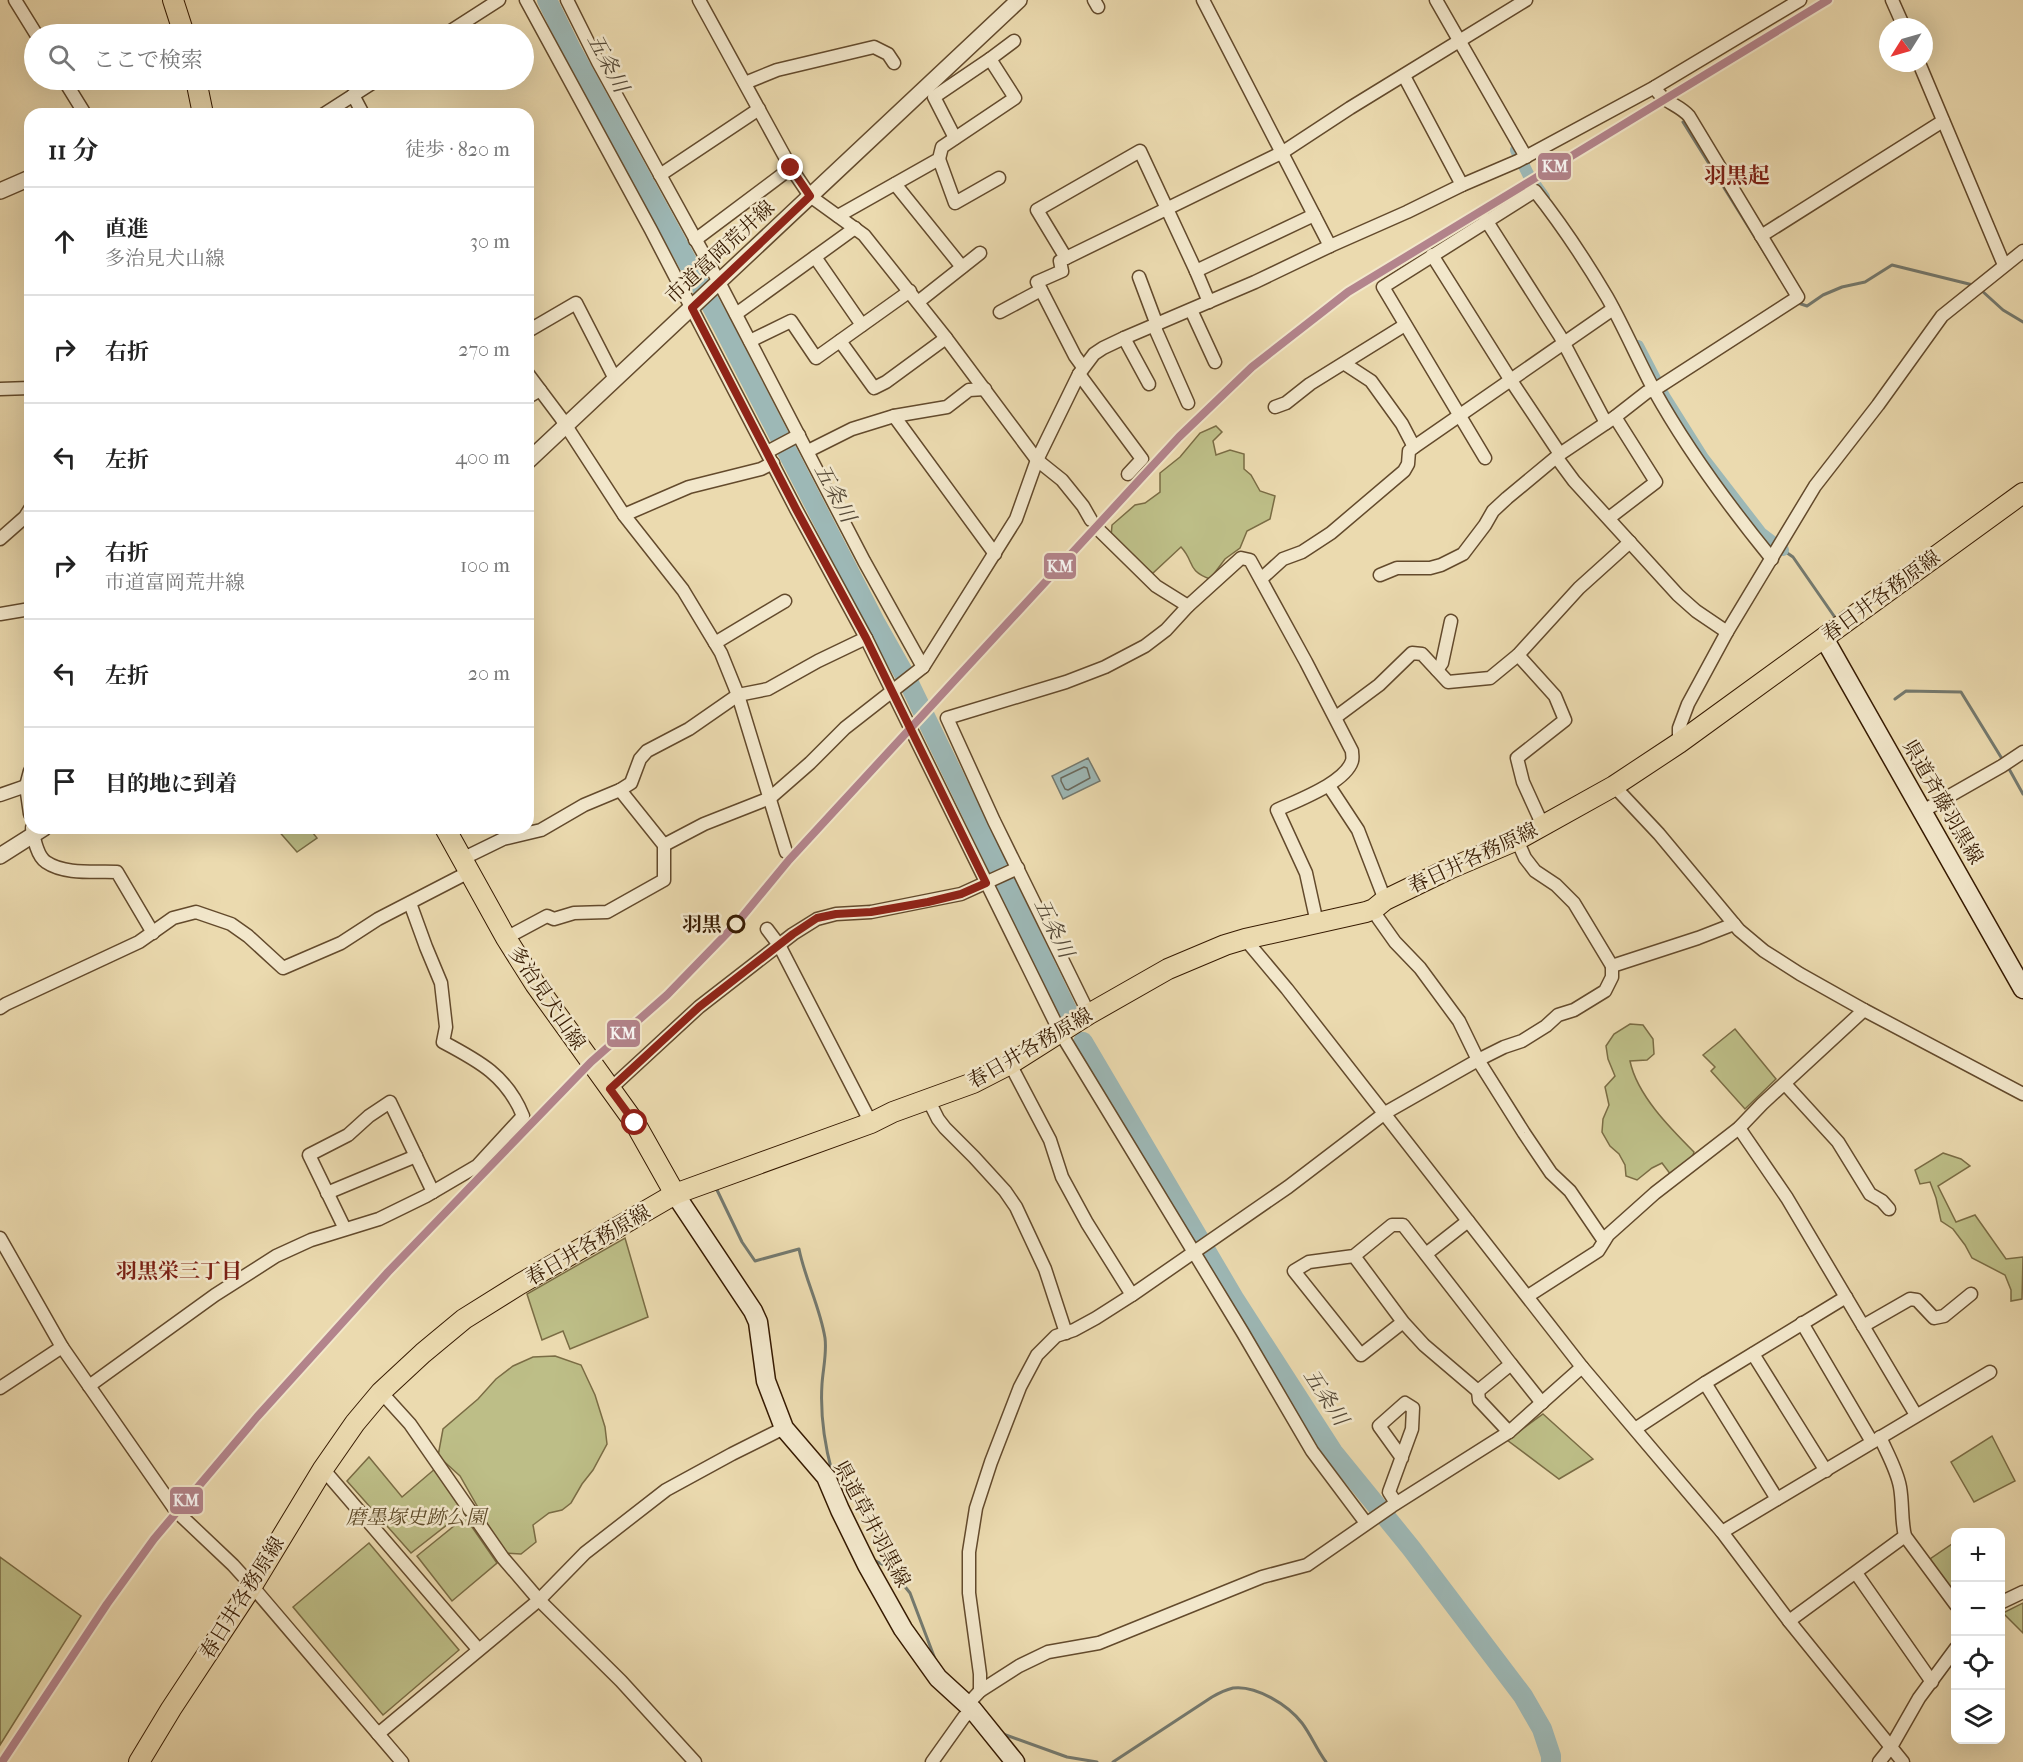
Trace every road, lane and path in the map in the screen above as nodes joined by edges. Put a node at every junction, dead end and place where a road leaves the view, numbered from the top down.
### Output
1 (15, 0) edge
2 (173, 0) edge
3 (499, 0) edge
4 (526, 0) edge
5 (567, 0) edge
6 (699, 0) edge
7 (1019, 0) edge
8 (1203, 0) edge
9 (1436, 0) edge
10 (1526, 0) edge
11 (1800, 0) edge
12 (1892, 0) edge
13 (1900, 18) edge
14 (30, 24) edge
15 (181, 24) edge
16 (462, 24) edge
17 (1014, 41) dead end
18 (1456, 43) junction
19 (990, 59) junction
20 (894, 63) dead end
21 (1923, 72) edge
22 (1404, 76) junction
23 (745, 83) junction
24 (1654, 87) junction
25 (70, 90) edge
26 (198, 90) edge
27 (361, 90) edge
28 (930, 92) junction
29 (353, 95) junction
30 (81, 108) edge
31 (202, 108) edge
32 (333, 108) edge
33 (360, 108) edge
34 (759, 109) junction
35 (1943, 121) junction
36 (955, 138) junction
37 (1283, 152) junction
38 (939, 159) junction
39 (1522, 159) junction
40 (791, 168) junction
41 (660, 175) junction
42 (999, 178) dead end
43 (24, 181) edge
44 (895, 184) junction
45 (1462, 185) junction
46 (0, 191) edge
47 (810, 196) junction
48 (1167, 209) junction
49 (1314, 215) junction
50 (838, 216) junction
51 (1486, 220) junction
52 (855, 228) junction
53 (1761, 236) junction
54 (696, 240) junction
55 (1330, 246) junction
56 (2023, 251) edge
57 (980, 254) dead end
58 (1432, 255) junction
59 (815, 257) junction
60 (1066, 258) junction
61 (2004, 265) junction
62 (962, 267) junction
63 (1196, 271) junction
64 (1139, 278) dead end
65 (719, 282) junction
66 (1041, 290) junction
67 (910, 291) junction
68 (918, 302) junction
69 (1209, 302) junction
70 (692, 308) junction
71 (1613, 309) junction
72 (1191, 310) junction
73 (1000, 312) dead end
74 (736, 314) junction
75 (862, 325) junction
76 (1156, 325) junction
77 (1405, 325) junction
78 (534, 328) edge
79 (946, 338) junction
80 (1124, 338) junction
81 (750, 341) junction
82 (840, 341) junction
83 (1563, 343) junction
84 (1215, 362) dead end
85 (1345, 364) junction
86 (1081, 370) junction
87 (615, 379) junction
88 (1510, 379) junction
89 (534, 382) edge
90 (1149, 384) dead end
91 (24, 388) edge
92 (0, 389) edge
93 (985, 389) junction
94 (540, 390) junction
95 (1654, 390) junction
96 (534, 394) edge
97 (1188, 403) dead end
98 (1275, 407) dead end
99 (1458, 414) junction
100 (894, 416) junction
101 (1610, 420) junction
102 (565, 426) junction
103 (799, 435) junction
104 (1414, 447) junction
105 (808, 451) junction
106 (534, 455) edge
107 (1559, 456) junction
108 (770, 457) junction
109 (1485, 458) dead end
110 (1037, 460) junction
111 (1128, 474) dead end
112 (2023, 493) edge
113 (624, 515) junction
114 (24, 518) edge
115 (1609, 518) junction
116 (1091, 519) dead end
117 (1100, 531) dead end
118 (0, 539) edge
119 (1630, 542) junction
120 (994, 554) junction
121 (1772, 559) junction
122 (1380, 575) dead end
123 (1261, 579) junction
124 (785, 601) dead end
125 (1188, 606) junction
126 (24, 610) edge
127 (0, 614) edge
128 (1451, 621) dead end
129 (1727, 632) junction
130 (866, 638) junction
131 (1824, 638) junction
132 (715, 643) junction
133 (1518, 655) junction
134 (920, 668) junction
135 (1437, 670) junction
136 (893, 689) junction
137 (738, 695) junction
138 (1336, 717) junction
139 (1678, 743) junction
140 (2023, 752) edge
141 (1329, 786) junction
142 (1614, 786) junction
143 (24, 787) edge
144 (620, 790) junction
145 (0, 795) edge
146 (770, 798) junction
147 (1923, 811) junction
148 (1543, 826) junction
149 (534, 832) edge
150 (30, 834) edge
151 (36, 834) edge
152 (448, 834) edge
153 (524, 834) edge
154 (1517, 840) junction
155 (664, 845) junction
156 (786, 852) dead end
157 (0, 856) edge
158 (465, 866) junction
159 (1018, 868) junction
160 (988, 882) junction
161 (410, 903) junction
162 (1380, 904) junction
163 (1317, 923) junction
164 (1734, 924) junction
165 (767, 929) dead end
166 (153, 933) junction
167 (506, 938) junction
168 (1245, 939) junction
169 (779, 945) junction
170 (2017, 964) edge
171 (1612, 966) junction
172 (2023, 989) edge
173 (0, 1008) edge
174 (1864, 1010) junction
175 (1089, 1014) junction
176 (1060, 1032) junction
177 (1478, 1060) junction
178 (1010, 1064) junction
179 (1785, 1084) junction
180 (610, 1089) junction
181 (2023, 1094) edge
182 (928, 1100) junction
183 (1385, 1113) junction
184 (871, 1123) junction
185 (1739, 1128) junction
186 (416, 1156) junction
187 (433, 1192) junction
188 (327, 1193) junction
189 (675, 1194) junction
190 (1889, 1209) dead end
191 (1468, 1221) junction
192 (345, 1229) junction
193 (0, 1238) edge
194 (1604, 1240) junction
195 (1193, 1252) junction
196 (1426, 1254) junction
197 (1354, 1256) junction
198 (1971, 1294) dead end
199 (1132, 1295) junction
200 (1528, 1296) junction
201 (1846, 1297) junction
202 (1403, 1322) junction
203 (1802, 1323) junction
204 (1863, 1326) junction
205 (1066, 1333) junction
206 (62, 1347) junction
207 (1753, 1354) junction
208 (1510, 1364) junction
209 (1582, 1367) junction
210 (1990, 1372) dead end
211 (1705, 1383) junction
212 (89, 1386) junction
213 (0, 1388) edge
214 (1478, 1391) junction
215 (381, 1392) junction
216 (1542, 1403) junction
217 (1916, 1415) junction
218 (784, 1428) junction
219 (1635, 1429) junction
220 (1509, 1432) junction
221 (1876, 1440) junction
222 (1402, 1458) dead end
223 (323, 1468) junction
224 (1826, 1471) junction
225 (1777, 1498) junction
226 (1394, 1504) junction
227 (1370, 1521) junction
228 (1722, 1532) junction
229 (1905, 1536) junction
230 (1856, 1573) junction
231 (252, 1586) junction
232 (2023, 1592) edge
233 (1951, 1598) edge
234 (539, 1600) junction
235 (2005, 1602) edge
236 (1789, 1621) junction
237 (478, 1649) junction
238 (1951, 1655) edge
239 (1932, 1682) junction
240 (980, 1691) junction
241 (970, 1708) junction
242 (378, 1734) junction
243 (1892, 1747) junction
244 (139, 1762) edge
245 (402, 1762) edge
246 (695, 1762) edge
247 (932, 1762) edge
248 (1015, 1762) edge
249 (1879, 1762) edge
250 (1903, 1762) edge

1 - 14 street
2 - 15 main road
3 - 16 street
4 - 70 street
5 - 41 street
6 - 23 street
7 - 28 street, 市道富岡荒井線
8 - 37 street
9 - 18 street
10 - 18 street
11 - 24 street
12 - 13 street
17 - 19 street
18 - 22 street
18 - 39 street
19 - 28 street
19 - 36 street
20 - 23 street
21 - 35 street
22 - 37 street
22 - 45 street
23 - 34 street
24 - 39 street
24 - 53 street
25 - 30 street
26 - 31 main road
27 - 29 street
28 - 36 street
28 - 47 street, 市道富岡荒井線
29 - 32 street
29 - 33 street
34 - 40 street
34 - 41 street
35 - 53 street
35 - 61 street
36 - 38 street
37 - 48 street
37 - 49 street
38 - 42 street
38 - 44 street
39 - 45 street
40 - 47 street
40 - 54 street
41 - 54 street
43 - 46 street
44 - 50 street
44 - 62 street
45 - 55 street
47 - 50 street
47 - 65 street, 市道富岡荒井線
48 - 60 street
48 - 60 street
48 - 63 street
49 - 55 street
49 - 63 street
50 - 52 street
51 - 58 street
51 - 71 street
51 - 83 street
52 - 59 street
52 - 67 street
53 - 95 street
54 - 65 street
55 - 69 street
56 - 61 street
57 - 62 street
58 - 77 street
58 - 88 street
59 - 74 street
59 - 75 street
60 - 66 street
61 - 121 street
62 - 68 street
63 - 69 street
64 - 76 street
65 - 70 street, 市道富岡荒井線
65 - 74 street
66 - 73 street
66 - 86 street
67 - 68 street
67 - 75 street
68 - 79 street
69 - 72 street
70 - 87 street, 市道富岡荒井線
70 - 108 street
71 - 83 street
71 - 95 street
72 - 76 street
72 - 84 street
74 - 81 street
75 - 82 street
76 - 80 street
76 - 97 street
77 - 85 street
77 - 99 street
78 - 87 street
79 - 82 street
79 - 93 street
80 - 86 street
80 - 90 street
81 - 82 street
81 - 103 street
83 - 88 street
83 - 101 street
85 - 98 street
85 - 104 street
86 - 110 street
86 - 111 street
87 - 102 street, 市道富岡荒井線
88 - 99 street
88 - 107 street
89 - 94 street
91 - 92 street
93 - 100 street
93 - 110 street
94 - 96 street
94 - 102 street
95 - 101 street
95 - 121 street
99 - 104 street
99 - 109 street
100 - 105 street
100 - 120 street
101 - 107 street
101 - 115 street
102 - 106 street, 市道富岡荒井線
102 - 113 street
103 - 105 street
103 - 108 street
104 - 123 street
105 - 134 street
107 - 115 street
107 - 122 street
108 - 113 street
108 - 130 street
110 - 116 street
110 - 120 street
112 - 131 main road, 春日井各務原線
113 - 132 street
114 - 118 street
115 - 119 street
117 - 125 street
119 - 129 street
119 - 133 street
120 - 134 street
121 - 129 street
123 - 125 street
123 - 138 street
124 - 132 street
125 - 159 street
126 - 127 street
128 - 135 street
129 - 139 street
130 - 136 street
130 - 137 street
131 - 139 main road, 春日井各務原線
131 - 147 main road, 県道斉藤羽黒線
132 - 137 street
133 - 135 street
133 - 148 street
134 - 136 street
135 - 138 street
136 - 146 street
136 - 160 street
137 - 144 street
137 - 146 street
138 - 141 street
139 - 142 main road, 春日井各務原線
140 - 147 street
141 - 162 street
141 - 163 street
142 - 148 main road, 春日井各務原線
142 - 164 street
143 - 145 street
144 - 149 street
144 - 155 street
146 - 155 street
146 - 156 street
147 - 170 main road, 県道斉藤羽黒線
148 - 154 main road, 春日井各務原線
150 - 157 street
151 - 166 street
152 - 158 main road, 多治見犬山線
153 - 158 street
154 - 162 main road, 春日井各務原線
154 - 171 street
155 - 167 street
158 - 161 street
158 - 167 main road, 多治見犬山線
159 - 160 street
159 - 175 street
160 - 169 street
160 - 176 street
161 - 166 street
161 - 187 street
162 - 163 main road, 春日井各務原線
162 - 177 street
163 - 168 main road, 春日井各務原線
164 - 171 street
164 - 174 street
165 - 169 street
166 - 173 street
167 - 180 main road, 多治見犬山線
168 - 175 main road, 春日井各務原線
168 - 183 street
169 - 180 street
169 - 184 street
170 - 172 main road, 県道斉藤羽黒線
171 - 177 street
174 - 179 street
174 - 181 street
175 - 176 main road, 春日井各務原線
176 - 178 main road, 春日井各務原線
176 - 195 street
177 - 183 street
177 - 194 street
178 - 182 main road, 春日井各務原線
178 - 199 street
179 - 185 street
179 - 190 street
180 - 189 main road, 多治見犬山線
182 - 184 main road, 春日井各務原線
182 - 205 street
183 - 191 street
183 - 195 street
184 - 189 main road, 春日井各務原線
185 - 194 street
185 - 201 street
186 - 187 street
186 - 188 street
186 - 188 street
187 - 192 street
188 - 192 street
189 - 215 main road, 春日井各務原線
189 - 218 main road, 県道草井羽黒線
191 - 196 street
191 - 200 street
192 - 212 street
193 - 206 street
194 - 200 street
195 - 199 street
195 - 227 street
196 - 197 street
196 - 208 street
197 - 202 street
197 - 202 street
198 - 204 street
199 - 205 street
200 - 209 street
201 - 203 street
201 - 204 street
202 - 214 street
203 - 207 street
203 - 221 street
204 - 217 street
205 - 240 street
206 - 212 street
206 - 213 street
207 - 211 street
207 - 224 street
208 - 214 street
208 - 216 street
209 - 216 street
209 - 219 street
210 - 217 street
211 - 219 street
211 - 225 street
212 - 231 street
214 - 220 street
215 - 223 main road, 春日井各務原線
215 - 234 street
216 - 220 street
217 - 221 street
218 - 234 street
218 - 241 main road, 県道草井羽黒線
219 - 228 street
220 - 226 street
221 - 224 street
221 - 229 street
222 - 226 street
223 - 231 main road, 春日井各務原線
223 - 237 street
224 - 225 street
225 - 228 street
226 - 227 street
227 - 240 street
228 - 236 street
229 - 230 street
229 - 233 street
230 - 236 street
230 - 239 street
231 - 242 street
231 - 244 main road, 春日井各務原線
232 - 235 street
234 - 237 street
234 - 246 street
236 - 243 street
237 - 242 street
238 - 239 street
239 - 243 street
240 - 241 street
241 - 247 street
241 - 248 main road, 県道草井羽黒線
242 - 245 street
243 - 249 street
243 - 250 street

